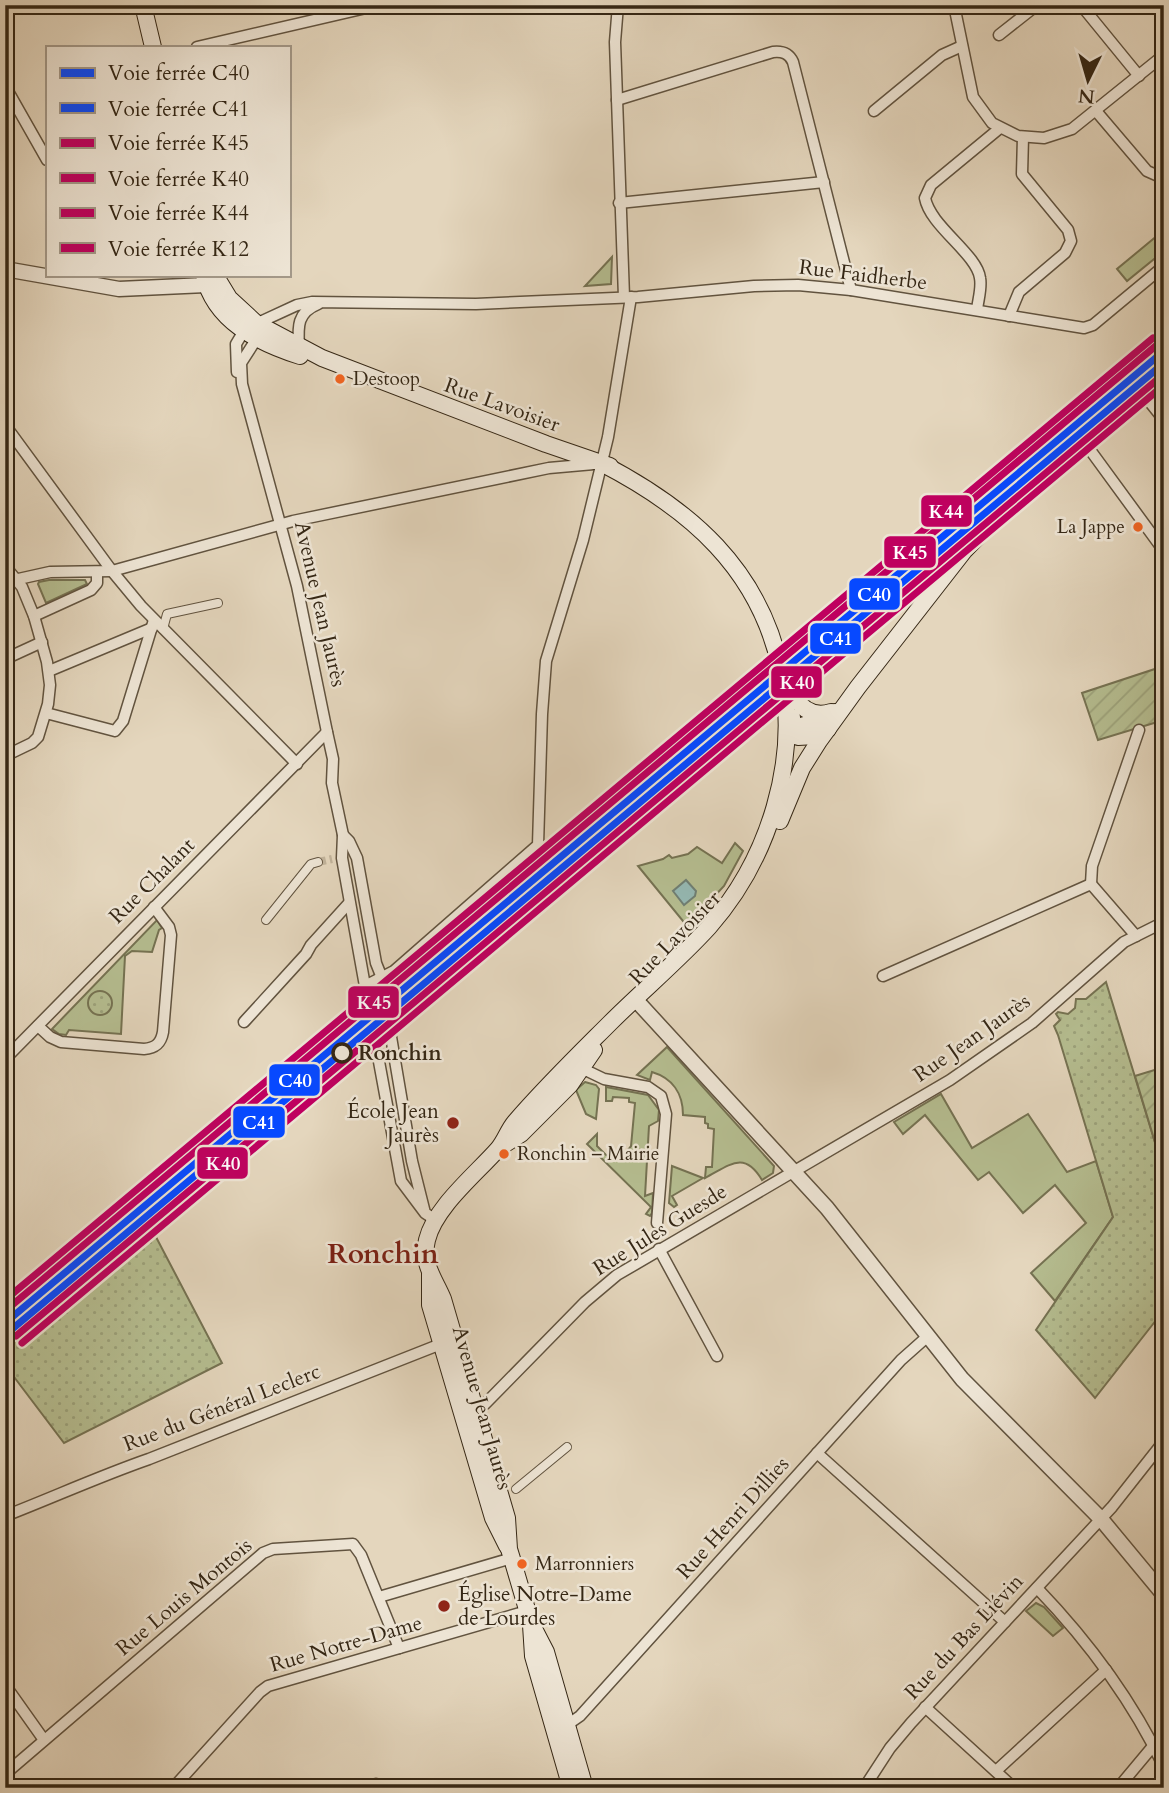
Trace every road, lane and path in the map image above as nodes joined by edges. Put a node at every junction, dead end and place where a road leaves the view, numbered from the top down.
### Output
1 (143, 5) edge
2 (379, 5) edge
3 (618, 5) edge
4 (954, 5) edge
5 (1037, 5) edge
6 (1081, 5) edge
7 (334, 10) edge
8 (999, 35) dead end
9 (153, 46) edge
10 (201, 46) edge
11 (962, 46) junction
12 (1164, 55) edge
13 (1139, 76) junction
14 (5, 86) edge
15 (617, 100) junction
16 (874, 111) dead end
17 (1096, 111) junction
18 (1000, 128) junction
19 (1023, 137) junction
20 (46, 158) edge
21 (1164, 173) edge
22 (824, 182) junction
23 (619, 203) junction
24 (1164, 266) edge
25 (5, 269) edge
26 (46, 274) edge
27 (63, 276) edge
28 (210, 277) edge
29 (112, 282) edge
30 (851, 290) junction
31 (627, 297) junction
32 (324, 303) junction
33 (977, 310) junction
34 (1009, 316) junction
35 (253, 331) junction
36 (301, 351) junction
37 (1164, 378) edge
38 (242, 384) junction
39 (1144, 395) junction
40 (1164, 421) edge
41 (5, 425) edge
42 (1086, 443) junction
43 (601, 463) junction
44 (281, 524) junction
45 (1164, 551) edge
46 (5, 566) edge
47 (112, 571) junction
48 (97, 573) junction
49 (10, 580) edge
50 (218, 603) dead end
51 (34, 616) junction
52 (156, 625) junction
53 (778, 640) junction
54 (42, 642) junction
55 (5, 659) edge
56 (49, 671) junction
57 (858, 687) junction
58 (790, 691) junction
59 (841, 705) junction
60 (46, 713) junction
61 (831, 726) junction
62 (1139, 730) dead end
63 (327, 732) junction
64 (793, 734) junction
65 (5, 756) edge
66 (297, 764) junction
67 (342, 835) junction
68 (773, 838) junction
69 (318, 862) tunnel mouth
70 (1091, 884) junction
71 (349, 903) junction
72 (153, 907) junction
73 (266, 920) dead end
74 (1164, 922) edge
75 (1136, 936) junction
76 (883, 976) dead end
77 (382, 978) junction
78 (637, 1002) junction
79 (244, 1022) dead end
80 (38, 1026) junction
81 (5, 1059) edge
82 (577, 1065) junction
83 (793, 1172) junction
84 (431, 1217) junction
85 (657, 1223) dead end
86 (659, 1249) junction
87 (928, 1336) junction
88 (448, 1341) junction
89 (718, 1356) dead end
90 (469, 1411) junction
91 (1164, 1441) edge
92 (567, 1447) dead end
93 (817, 1453) junction
94 (508, 1491) junction
95 (5, 1516) edge
96 (1101, 1519) junction
97 (511, 1553) junction
98 (1037, 1588) junction
99 (1164, 1595) edge
100 (379, 1597) junction
101 (529, 1617) junction
102 (1005, 1622) junction
103 (399, 1648) junction
104 (1105, 1670) junction
105 (5, 1685) edge
106 (925, 1707) junction
107 (567, 1725) junction
108 (1164, 1733) edge
109 (44, 1740) junction
110 (1153, 1746) junction
111 (1164, 1767) edge
112 (996, 1771) junction
113 (5, 1774) edge
114 (173, 1788) edge
115 (571, 1788) edge
116 (585, 1788) edge
117 (864, 1788) edge
118 (1014, 1788) edge
119 (1118, 1788) edge

1 - 9 main road
2 - 7 street
3 - 15 street
4 - 11 street
5 - 8 street
6 - 13 street
7 - 10 street
11 - 16 street
11 - 18 street
12 - 13 street
13 - 17 street
14 - 20 street
15 - 22 street
15 - 23 street
17 - 19 street
17 - 21 street
18 - 19 street
18 - 33 street
19 - 34 street
22 - 23 street
22 - 30 street
23 - 31 street
24 - 34 street, Rue Faidherbe
25 - 26 street
27 - 29 street
28 - 29 street
28 - 35 main road, Rue Lavoisier
30 - 31 street, Rue Faidherbe
30 - 33 street, Rue Faidherbe
31 - 32 street, Rue Faidherbe
31 - 43 street
32 - 35 street, Rue Faidherbe
32 - 36 street
33 - 34 street, Rue Faidherbe
35 - 36 main road, Rue Lavoisier
35 - 38 street, Avenue Jean Jaurès
35 - 38 street, Avenue Jean Jaurès
36 - 43 main road, Rue Lavoisier
37 - 39 main road
38 - 44 street, Avenue Jean Jaurès
39 - 40 street
39 - 42 main road
41 - 47 street
42 - 45 street
42 - 57 main road
43 - 44 street
43 - 53 main road, Rue Lavoisier
43 - 53 main road, Rue Lavoisier
43 - 77 street
44 - 47 street
44 - 63 street, Avenue Jean Jaurès
46 - 49 street
47 - 48 street
47 - 52 street
48 - 49 street
48 - 51 street
49 - 51 street
50 - 52 street
51 - 54 street
52 - 56 street
52 - 60 street
52 - 66 street
53 - 58 main road, Rue Lavoisier
54 - 55 street
54 - 56 street
56 - 60 street
57 - 59 main road
57 - 61 main road
58 - 59 main road
58 - 64 main road, Rue Lavoisier
59 - 64 main road
60 - 65 street
61 - 64 main road
61 - 68 main road
62 - 70 street
63 - 66 street, Rue Chalant
63 - 67 street, Avenue Jean Jaurès
64 - 68 main road, Rue Lavoisier
64 - 78 main road, Rue Lavoisier
66 - 72 street, Rue Chalant
67 - 71 street, Avenue Jean Jaurès
67 - 77 street, Avenue Jean Jaurès
68 - 78 main road, Rue Lavoisier
69 - 73 street
70 - 75 street
70 - 76 street
71 - 77 street, Avenue Jean Jaurès
71 - 79 street
72 - 80 street, Rue Chalant
72 - 80 street
74 - 75 street, Rue Jean Jaurès
75 - 83 street, Rue Jean Jaurès
78 - 82 main road, Rue Lavoisier
78 - 83 street
80 - 81 street, Rue Chalant
82 - 84 main road, Rue Lavoisier
82 - 85 street
83 - 86 street, Rue Jules Guesde
83 - 87 street
84 - 84 street
84 - 88 main road, Avenue Jean Jaurès
86 - 89 street
86 - 90 street, Rue Jules Guesde
87 - 93 street, Rue Henri Dillies
87 - 96 street
88 - 90 main road, Avenue Jean Jaurès
88 - 95 street, Rue du Général Leclerc
90 - 94 main road, Avenue Jean Jaurès
90 - 97 main road, Avenue Jean Jaurès
91 - 96 street, Rue du Bas Liévin
92 - 94 street
93 - 102 street
93 - 107 street, Rue Henri Dillies
94 - 97 main road, Avenue Jean Jaurès
96 - 98 street, Rue du Bas Liévin
96 - 99 street
97 - 100 street
97 - 101 main road, Avenue Jean Jaurès
98 - 102 street, Rue du Bas Liévin
98 - 104 street
100 - 103 street, Rue Louis Montois
100 - 109 street, Rue Louis Montois
101 - 103 street, Rue Notre-Dame
101 - 107 main road, Avenue Jean Jaurès
101 - 115 main road, Avenue Jean Jaurès
102 - 106 street, Rue du Bas Liévin
103 - 114 street, Rue Notre-Dame
104 - 110 street
104 - 112 street
105 - 109 street
106 - 112 street
106 - 117 street, Rue du Bas Liévin
107 - 116 main road, Avenue Jean Jaurès
108 - 110 street
109 - 113 street, Rue Louis Montois
110 - 111 street
110 - 119 street
112 - 118 street

